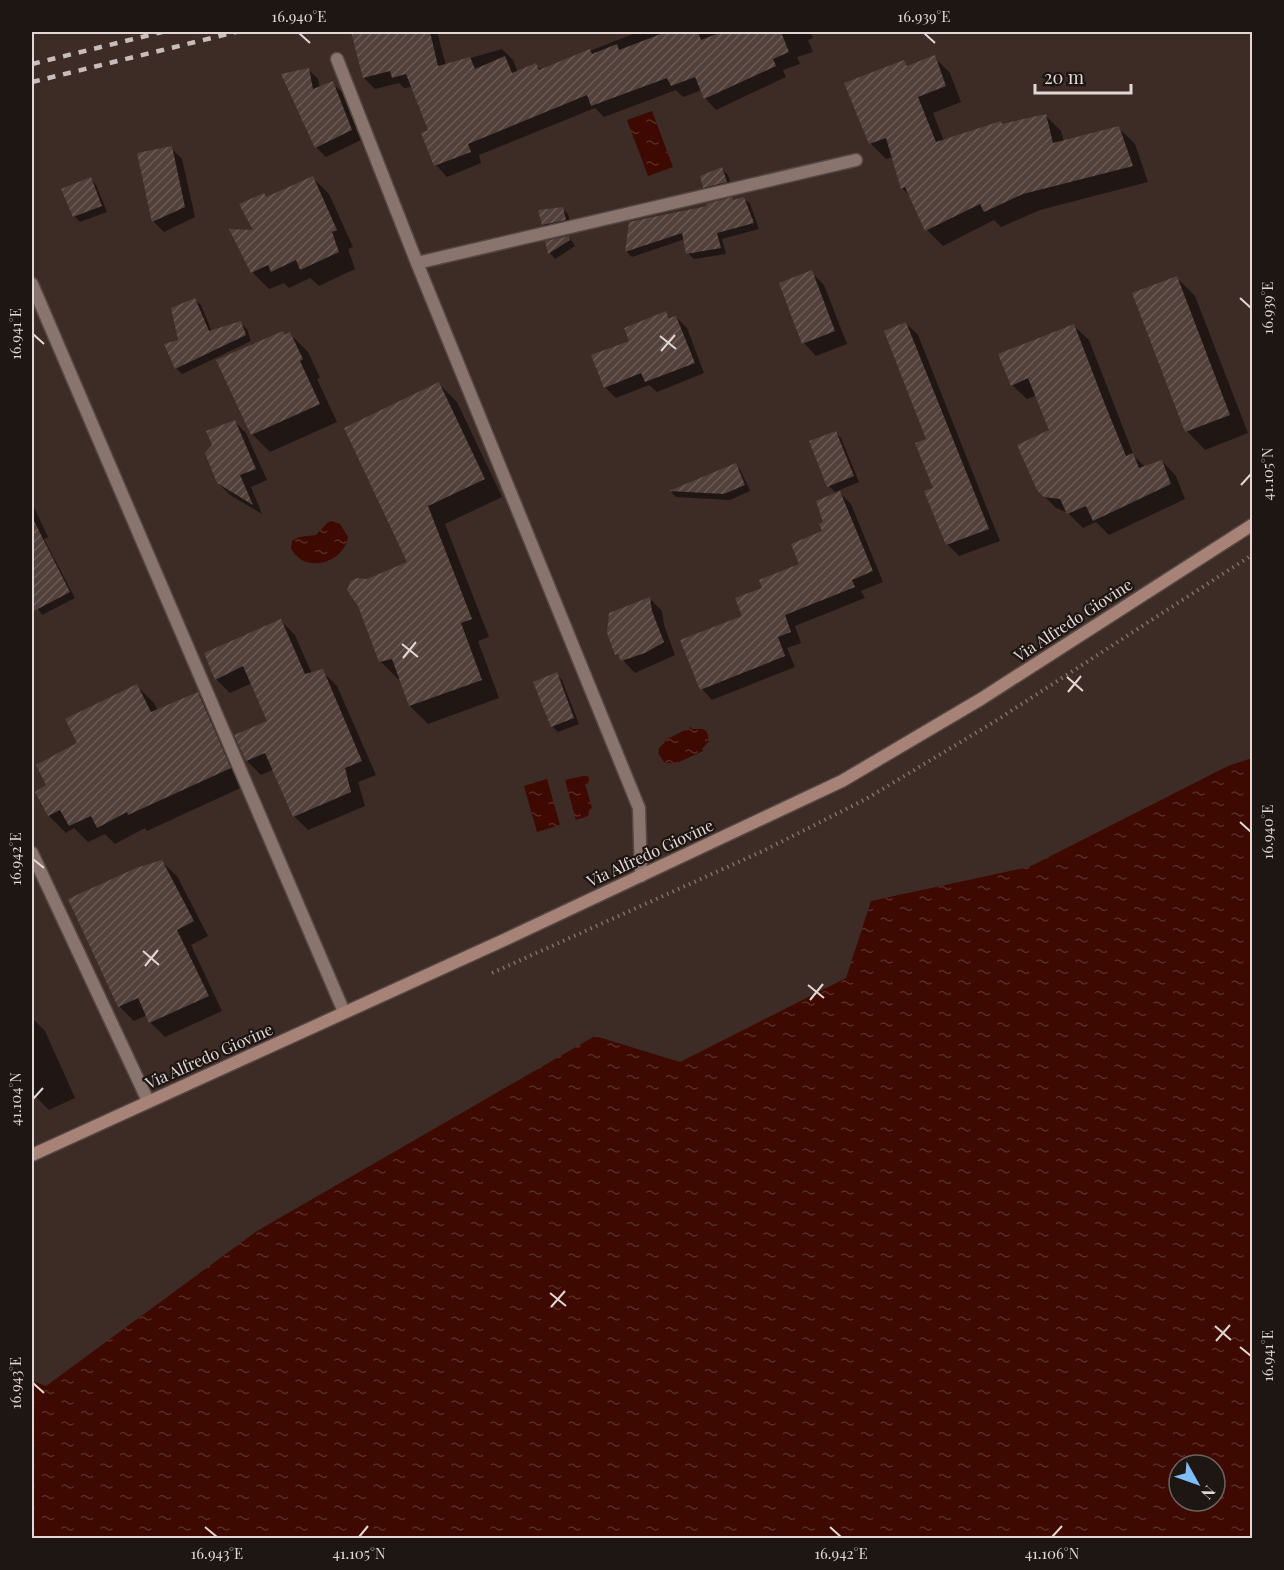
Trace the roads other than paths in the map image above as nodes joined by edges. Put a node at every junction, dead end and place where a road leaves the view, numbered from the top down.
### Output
1 (337, 59) dead end
2 (856, 160) dead end
3 (417, 263) junction
4 (32, 284) edge
5 (1252, 525) edge
6 (32, 853) edge
7 (641, 876) junction
8 (344, 1012) junction
9 (148, 1101) junction
10 (32, 1155) edge

1 - 3 street
2 - 3 street
3 - 7 street
4 - 8 street
5 - 7 main road, Via Alfredo Giovine
6 - 9 street
7 - 8 main road, Via Alfredo Giovine
8 - 9 main road, Via Alfredo Giovine
9 - 10 main road, Via Alfredo Giovine

